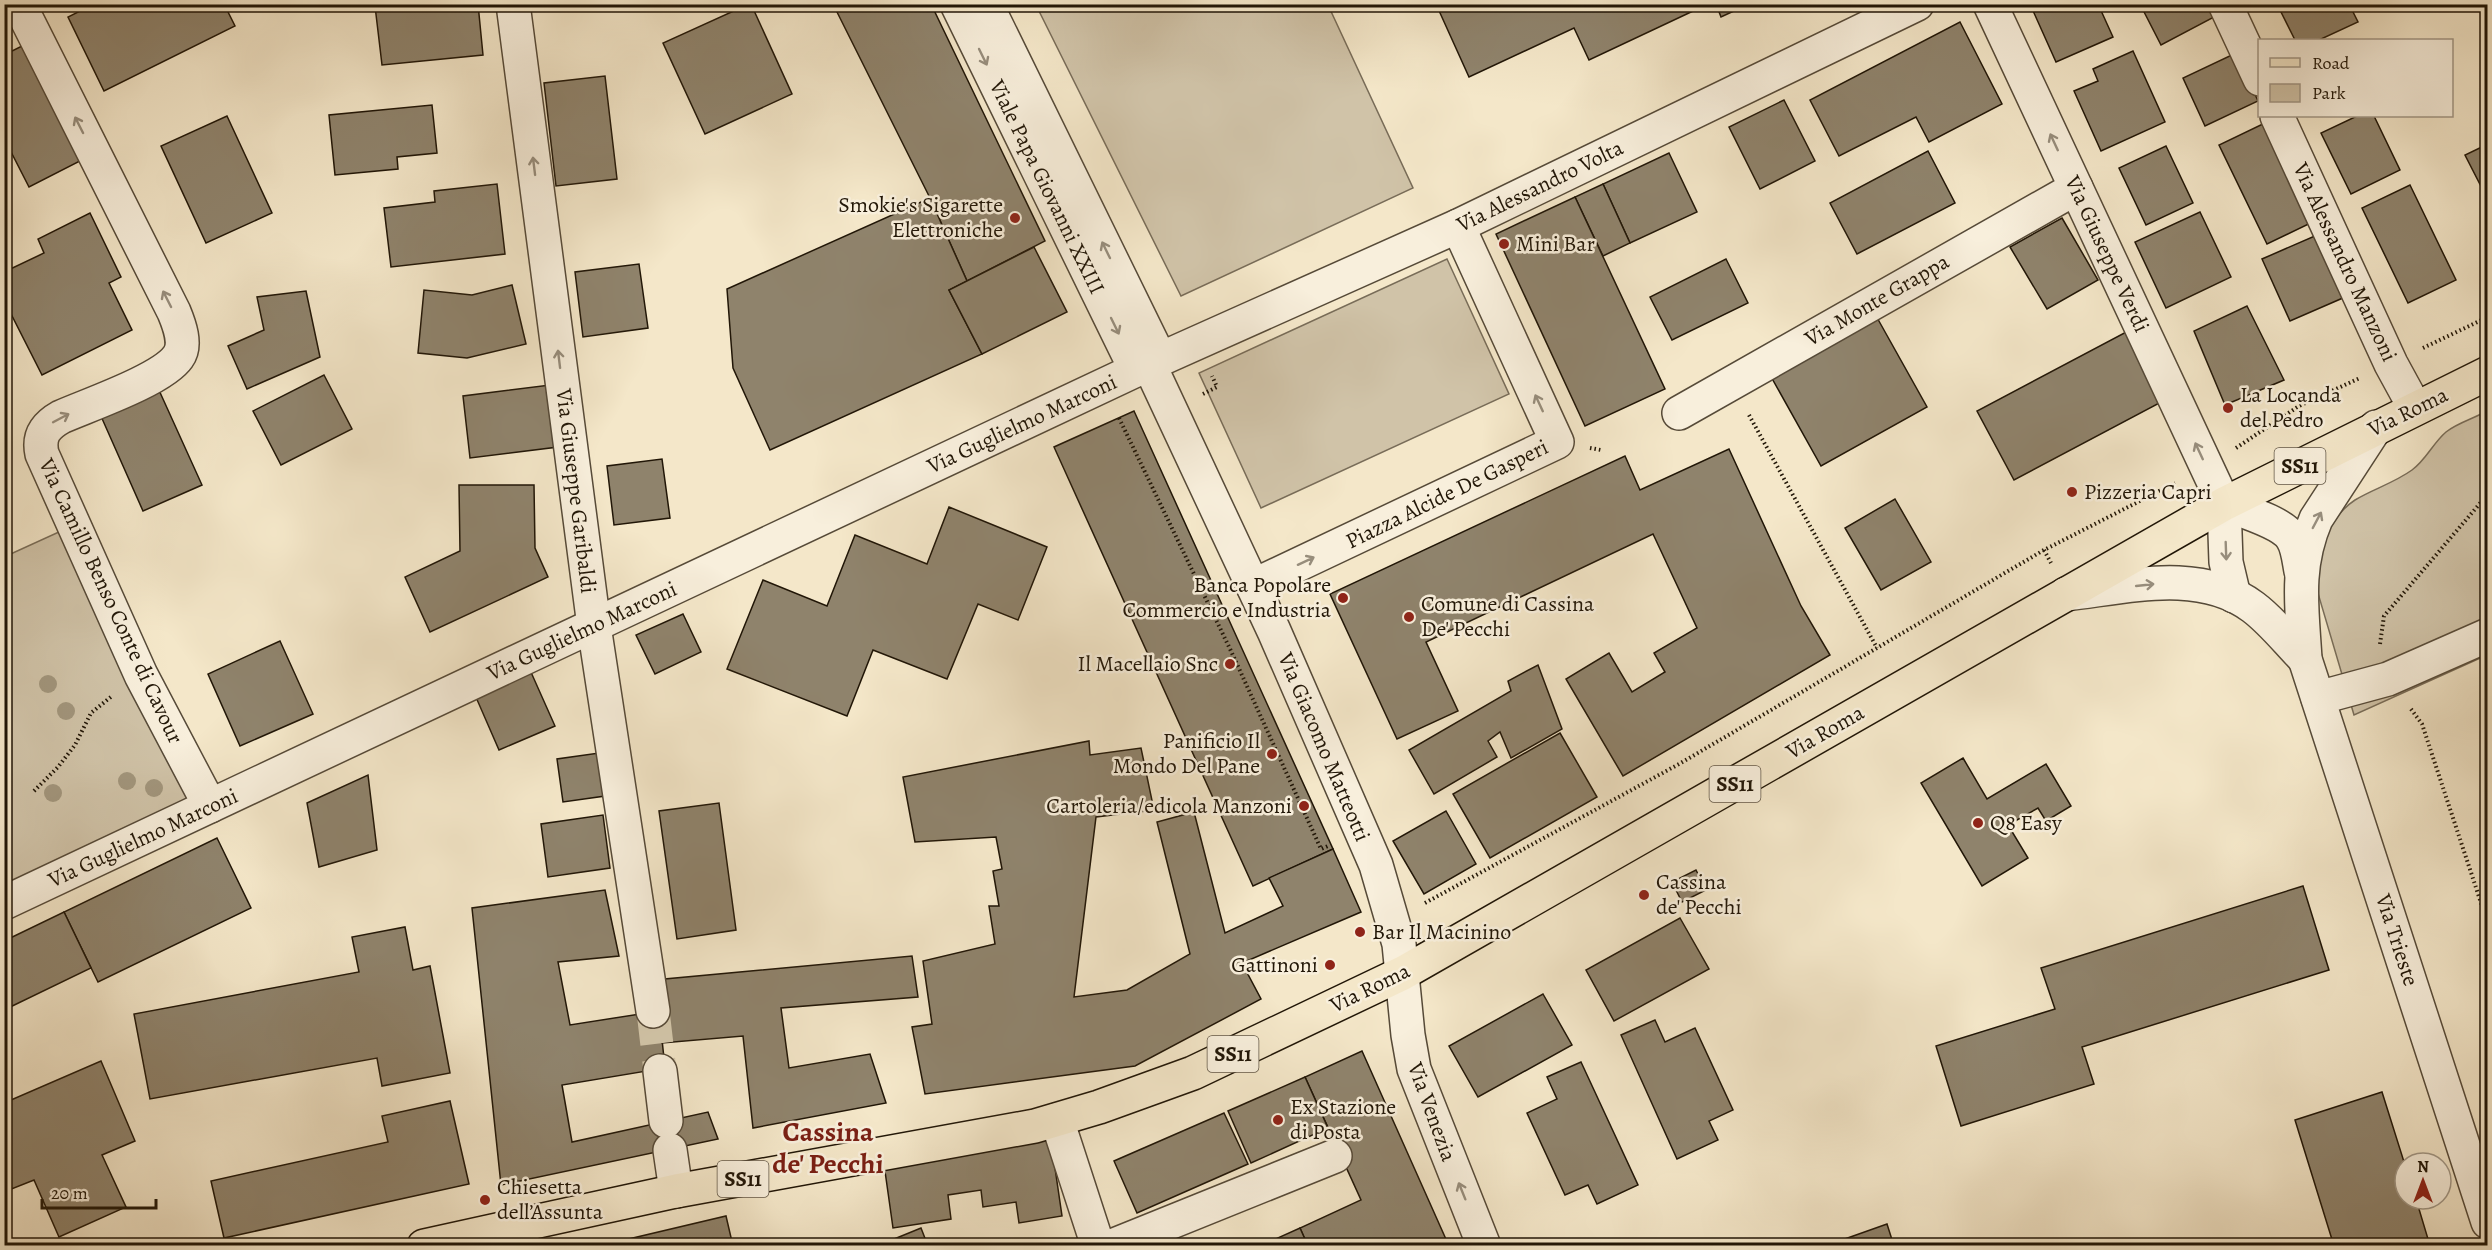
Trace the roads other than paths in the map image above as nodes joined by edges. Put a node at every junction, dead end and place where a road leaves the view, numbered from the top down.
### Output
1 (19, 4) edge
2 (513, 4) edge
3 (957, 4) edge
4 (986, 4) edge
5 (1917, 4) edge
6 (1990, 4) edge
7 (2225, 4) edge
8 (2258, 77) edge
9 (2277, 117) edge
10 (2076, 188) junction
11 (1458, 226) junction
12 (1148, 365) junction
13 (2487, 373) edge
14 (2415, 408) junction
15 (1679, 412) dead end
16 (2376, 427) junction
17 (2224, 504) junction
18 (2301, 571) junction
19 (1253, 586) junction
20 (2066, 594) junction
21 (2234, 596) junction
22 (594, 626) junction
23 (2487, 635) edge
24 (2305, 659) junction
25 (2318, 698) junction
26 (210, 807) junction
27 (4, 903) edge
28 (1403, 974) junction
29 (653, 1011) tunnel mouth
30 (660, 1071) tunnel mouth
31 (1057, 1120) junction
32 (1335, 1156) dead end
33 (676, 1191) junction
34 (2487, 1222) edge
35 (428, 1245) edge
36 (1098, 1245) edge
37 (1112, 1245) edge
38 (1484, 1245) edge

26 -> 1 street, Via Camillo Benso Conte di Cavour
22 -> 2 street, Via Giuseppe Garibaldi
3 -> 12 street, Viale Papa Giovanni XXIII
12 -> 4 street, Viale Papa Giovanni XXIII
5 - 11 street, Via Alessandro Volta
10 -> 6 street, Via Giuseppe Verdi
7 - 8 street
9 - 14 street, Via Alessandro Manzoni
10 - 15 street, Via Monte Grappa
17 -> 10 street, Via Giuseppe Verdi
11 - 12 street, Via Alessandro Volta
19 -> 11 street, Piazza Alcide De Gasperi
12 - 19 street, Via Giacomo Matteotti
12 - 22 street, Via Guglielmo Marconi
13 - 14 main road, Via Roma / SS11
14 - 16 main road, Via Roma / SS11
16 - 17 main road, Via Roma / SS11
18 -> 16 street, Via Trieste
17 - 18 street, Via Trieste
17 - 20 main road, Via Roma / SS11
17 -> 21 street
18 - 24 street, Via Trieste
19 - 28 street, Via Giacomo Matteotti
20 -> 21 street, Via Trieste
20 - 28 main road, Via Roma / SS11
21 - 24 street, Via Trieste
22 - 26 street, Via Guglielmo Marconi
22 - 29 street, Via Giuseppe Garibaldi
23 - 25 street
24 - 25 street, Via Trieste
25 - 34 street, Via Trieste
26 - 27 street, Via Guglielmo Marconi
28 - 31 main road, Via Roma / SS11
38 -> 28 street, Via Venezia
30 - 33 street
31 - 33 main road, Via Roma / SS11
31 - 36 street
32 - 37 street
33 - 35 main road, Via Roma / SS11

